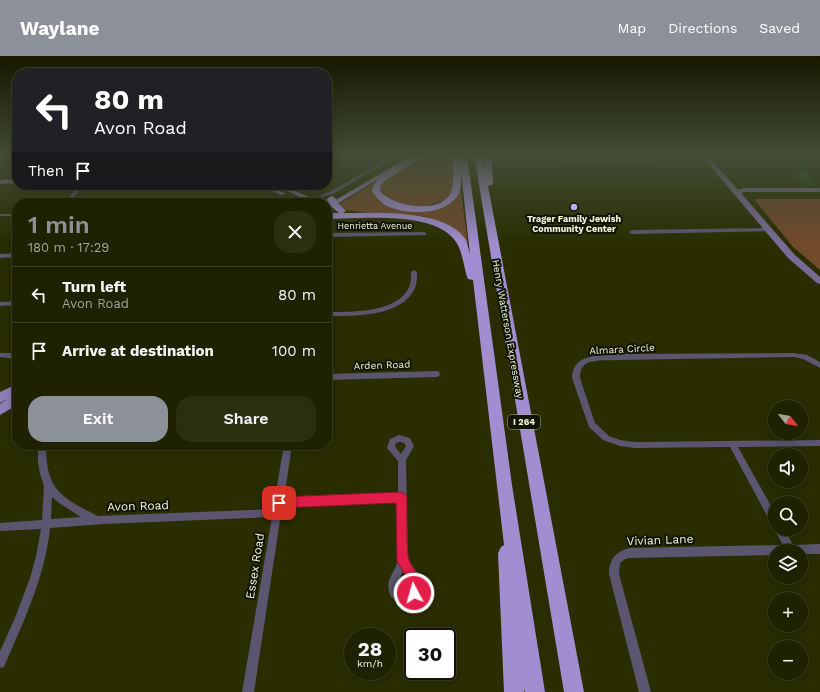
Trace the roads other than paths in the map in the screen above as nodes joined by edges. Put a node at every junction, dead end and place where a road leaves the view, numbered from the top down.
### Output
1 (344, 185) edge
2 (359, 185) edge
3 (363, 185) edge
4 (378, 185) edge
5 (455, 185) edge
6 (467, 185) edge
7 (483, 185) edge
8 (488, 185) edge
9 (731, 185) edge
10 (78, 190) edge
11 (275, 190) edge
12 (289, 190) edge
13 (738, 192) junction
14 (820, 192) edge
15 (70, 198) edge
16 (293, 198) edge
17 (309, 198) edge
18 (329, 198) edge
19 (332, 201) edge
20 (332, 202) edge
21 (332, 206) edge
22 (332, 207) edge
23 (488, 214) junction
24 (0, 215) edge
25 (12, 215) edge
26 (375, 215) junction
27 (768, 230) junction
28 (632, 232) dead end
29 (424, 234) dead end
30 (332, 236) edge
31 (12, 255) edge
32 (0, 256) edge
33 (414, 272) dead end
34 (820, 281) edge
35 (12, 303) edge
36 (0, 304) edge
37 (482, 310) junction
38 (332, 314) edge
39 (0, 355) edge
40 (12, 356) edge
41 (820, 365) edge
42 (437, 374) dead end
43 (332, 377) edge
44 (12, 391) edge
45 (0, 398) edge
46 (12, 402) edge
47 (0, 410) edge
48 (820, 443) edge
49 (732, 444) junction
50 (42, 450) edge
51 (287, 450) edge
52 (402, 460) dead end
53 (504, 485) junction
54 (48, 488) junction
55 (401, 498) junction
56 (279, 503) junction
57 (768, 509) edge
58 (277, 513) junction
59 (96, 520) junction
60 (48, 524) junction
61 (0, 527) edge
62 (808, 549) edge
63 (820, 549) edge
64 (768, 550) edge
65 (403, 561) dead end
66 (0, 663) edge
67 (248, 692) edge
68 (514, 692) edge
69 (535, 692) edge
70 (574, 692) edge
71 (644, 692) edge

1 - 18 street
2 - 19 main road
3 - 20 main road
4 - 5 highway
6 - 37 highway, Henry Watterson Expressway / I 264
7 - 23 highway, Henry Watterson Expressway / I 264
8 - 23 highway
9 - 13 main road
10 - 15 street
11 - 16 main road
12 - 17 main road
13 - 14 main road
13 - 27 main road
21 - 26 highway
22 - 26 highway
23 - 70 highway, Henry Watterson Expressway / I 264
24 - 25 street
26 - 37 highway
27 - 28 street
27 - 34 main road
29 - 30 street, Henrietta Avenue
31 - 32 street
33 - 38 street
35 - 36 street
37 - 53 highway, Henry Watterson Expressway / I 264
39 - 40 street
41 - 49 street, Almara Circle
42 - 43 street, Arden Road
44 - 45 main road
46 - 47 main road
48 - 49 street, Almara Circle
49 - 57 street
50 - 54 street
51 - 56 street, Essex Road
52 - 55 street
53 - 68 highway
53 - 69 highway, Henry Watterson Expressway / I 264
54 - 59 street
54 - 60 street
55 - 56 street
55 - 65 street
56 - 58 street, Essex Road
58 - 59 street, Avon Road
58 - 67 street, Essex Road
59 - 60 street, Avon Road
60 - 61 street, Avon Road
60 - 66 street
62 - 63 street, Vivian Lane
64 - 71 street, Vivian Lane

